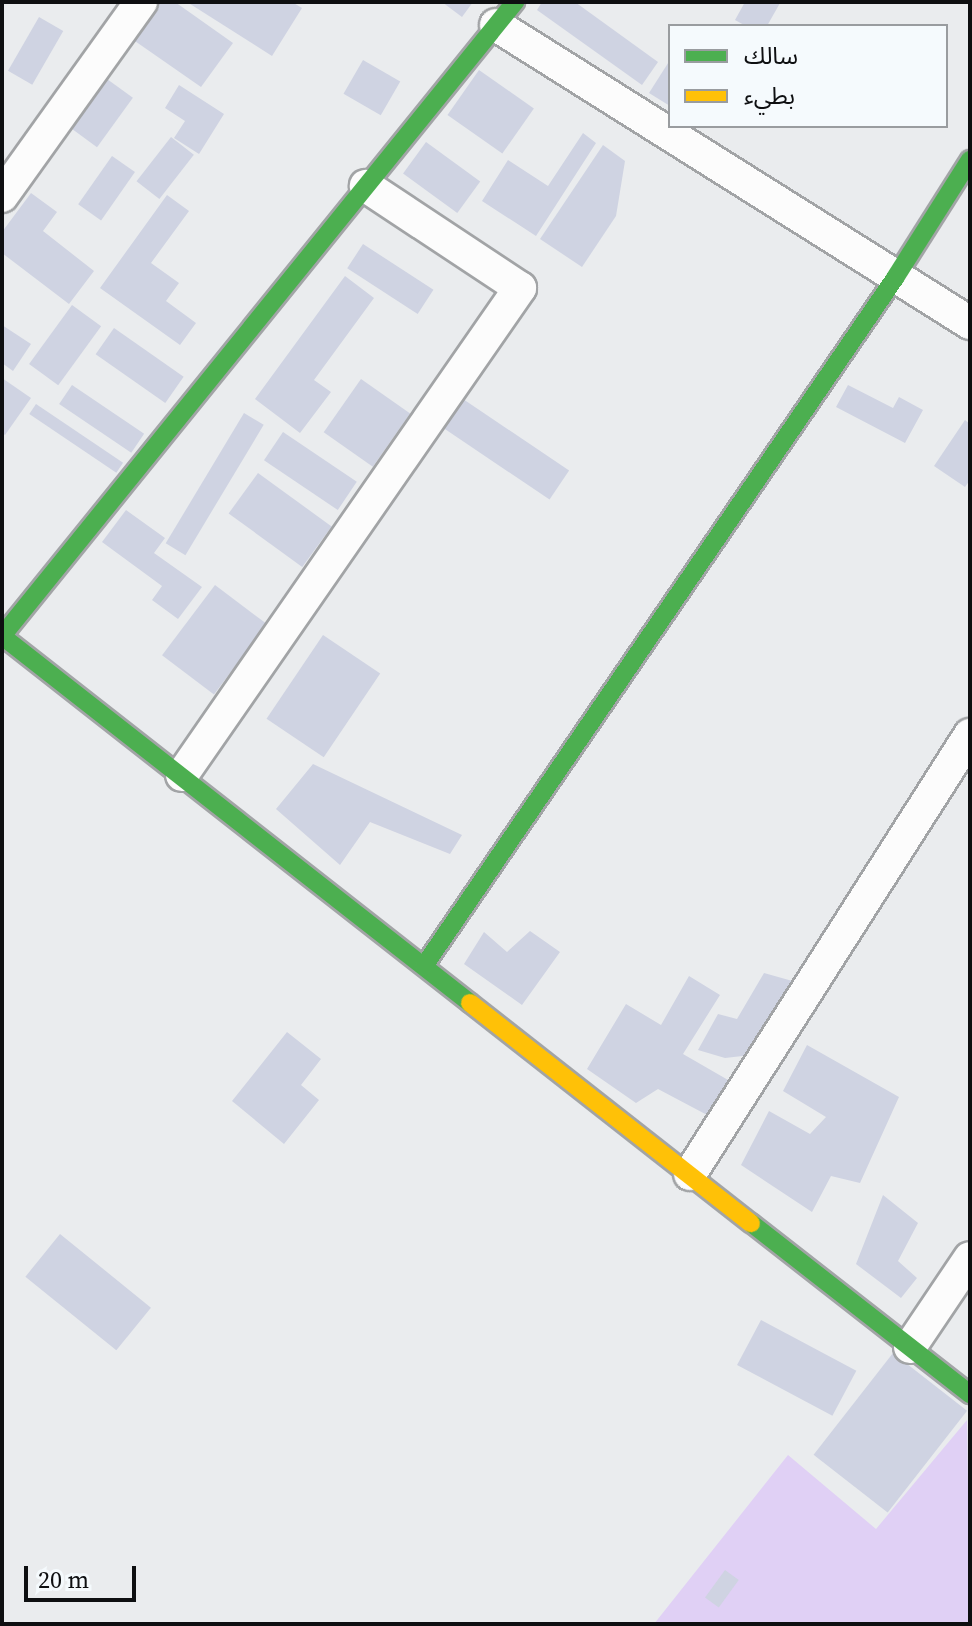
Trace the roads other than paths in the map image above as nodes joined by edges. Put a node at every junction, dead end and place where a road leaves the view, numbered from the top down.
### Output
1 (141, 2) edge
2 (506, 14) edge
3 (668, 124) edge
4 (674, 128) edge
5 (970, 160) edge
6 (366, 186) junction
7 (2, 196) edge
8 (895, 278) junction
9 (970, 323) edge
10 (2, 636) edge
11 (970, 735) edge
12 (182, 775) junction
13 (424, 966) junction
14 (690, 1174) junction
15 (970, 1258) edge
16 (910, 1347) junction
17 (970, 1394) edge

1 - 7 street
2 - 3 street
2 - 6 street
4 - 8 street
5 - 8 street
6 - 10 street
6 - 12 street
8 - 9 street
8 - 13 street
10 - 12 street
11 - 14 street
12 - 13 street
13 - 14 street
14 - 16 street
15 - 16 street
16 - 17 street

